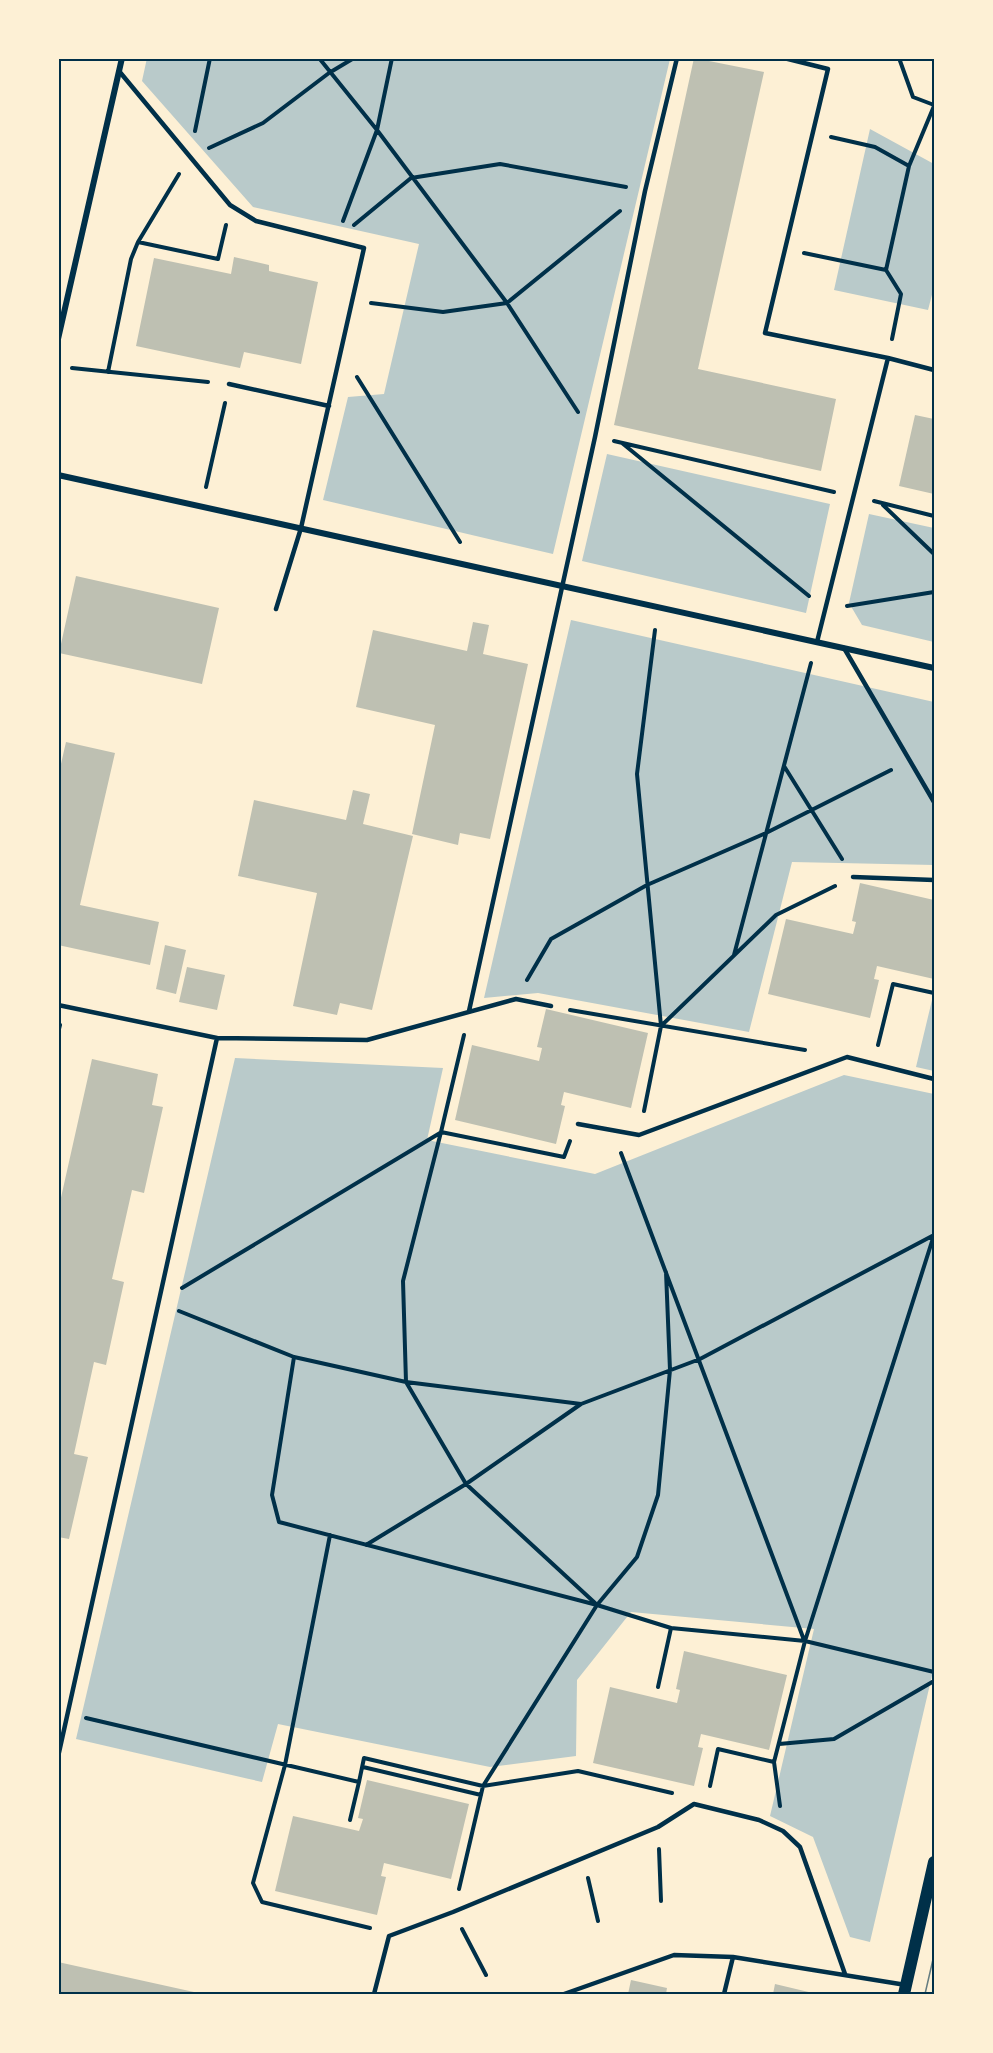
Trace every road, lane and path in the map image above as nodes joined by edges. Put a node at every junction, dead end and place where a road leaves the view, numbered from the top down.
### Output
1 (122, 58) edge
2 (210, 58) edge
3 (319, 58) edge
4 (354, 58) edge
5 (392, 58) edge
6 (677, 58) edge
7 (784, 58) edge
8 (899, 58) edge
9 (119, 71) junction
10 (329, 73) junction
11 (934, 106) edge
12 (376, 130) junction
13 (813, 133) junction
14 (189, 158) junction
15 (909, 166) junction
16 (411, 178) junction
17 (645, 191) junction
18 (230, 206) junction
19 (335, 241) junction
20 (138, 242) junction
21 (785, 249) junction
22 (886, 270) junction
23 (352, 301) junction
24 (507, 303) junction
25 (58, 339) edge
26 (341, 351) junction
27 (888, 358) junction
28 (72, 368) dead end
29 (934, 370) edge
30 (108, 372) junction
31 (229, 384) junction
32 (329, 406) junction
33 (595, 437) junction
34 (621, 442) junction
35 (58, 475) edge
36 (853, 496) junction
37 (881, 503) junction
38 (201, 506) junction
39 (934, 516) edge
40 (301, 528) junction
41 (934, 554) edge
42 (475, 567) junction
43 (562, 586) junction
44 (934, 592) edge
45 (276, 609) dead end
46 (825, 609) junction
47 (655, 630) dead end
48 (817, 642) junction
49 (844, 648) junction
50 (934, 668) edge
51 (908, 760) junction
52 (784, 765) junction
53 (934, 802) edge
54 (812, 810) junction
55 (766, 833) junction
56 (853, 876) junction
57 (934, 880) edge
58 (647, 885) junction
59 (734, 956) junction
60 (934, 993) edge
61 (516, 999) junction
62 (58, 1005) edge
63 (551, 1006) joint
64 (469, 1011) junction
65 (661, 1026) junction
66 (217, 1038) junction
67 (847, 1057) junction
68 (873, 1063) junction
69 (934, 1079) edge
70 (578, 1124) joint
71 (612, 1130) junction
72 (441, 1132) junction
73 (639, 1135) junction
74 (934, 1235) edge
75 (666, 1272) junction
76 (158, 1302) junction
77 (294, 1357) junction
78 (700, 1359) junction
79 (670, 1370) junction
80 (406, 1382) junction
81 (581, 1404) junction
82 (466, 1484) junction
83 (330, 1535) junction
84 (366, 1545) junction
85 (597, 1605) junction
86 (671, 1628) junction
87 (805, 1641) junction
88 (934, 1672) edge
89 (934, 1681) edge
90 (658, 1687) dead end
91 (68, 1714) junction
92 (779, 1744) junction
93 (58, 1757) edge
94 (774, 1762) junction
95 (285, 1765) junction
96 (363, 1767) junction
97 (358, 1782) junction
98 (483, 1786) junction
99 (480, 1795) junction
100 (694, 1804) junction
101 (705, 1807) junction
102 (350, 1820) dead end
103 (658, 1827) junction
104 (783, 1831) junction
105 (584, 1858) junction
106 (934, 1862) edge
107 (661, 1901) dead end
108 (453, 1912) junction
109 (598, 1921) dead end
110 (389, 1936) junction
111 (733, 1957) junction
112 (845, 1974) junction
113 (486, 1975) dead end
114 (905, 1990) edge
115 (374, 1995) edge
116 (564, 1995) edge
117 (724, 1995) edge

1 - 9 street
2 - 14 path
3 - 10 path
4 - 10 path
5 - 12 path
6 - 17 lane
7 - 13 lane
8 - 11 path
9 - 14 lane
9 - 25 street
10 - 12 path
10 - 14 path
11 - 15 path
12 - 16 path
12 - 19 path
13 - 15 path
13 - 21 lane
14 - 18 lane
14 - 20 path
15 - 22 path
16 - 17 path
16 - 19 path
16 - 24 path
17 - 24 path
17 - 33 lane
18 - 19 lane
18 - 20 path
19 - 23 lane
20 - 30 path
21 - 22 path
21 - 27 lane
22 - 27 path
23 - 24 path
23 - 26 lane
24 - 33 path
26 - 32 lane
26 - 42 path
27 - 29 lane
27 - 36 lane
28 - 30 path
30 - 31 path
31 - 32 lane
31 - 38 path
32 - 40 lane
33 - 34 path
33 - 43 lane
34 - 36 path
34 - 46 path
35 - 38 street
36 - 37 path
36 - 46 lane
37 - 39 path
37 - 41 path
38 - 40 street
40 - 42 street
40 - 45 lane
42 - 43 street
43 - 48 street
43 - 64 lane
44 - 46 path
46 - 48 lane
47 - 58 path
48 - 49 street
48 - 52 path
49 - 50 street
49 - 51 lane
51 - 53 lane
51 - 54 path
52 - 54 path
52 - 55 path
54 - 55 path
54 - 56 path
55 - 58 path
55 - 59 path
56 - 57 lane
56 - 59 path
58 - 61 path
58 - 65 path
59 - 65 path
60 - 68 path
61 - 63 lane
61 - 64 lane
62 - 66 lane
63 - 65 path
64 - 66 lane
64 - 72 path
65 - 67 path
65 - 73 path
66 - 76 lane
67 - 68 lane
67 - 73 lane
68 - 69 lane
70 - 71 lane
70 - 72 path
71 - 73 lane
71 - 75 path
72 - 76 path
72 - 80 path
74 - 78 path
74 - 87 path
75 - 78 path
75 - 79 path
76 - 77 path
76 - 91 lane
77 - 80 path
77 - 83 path
78 - 79 path
78 - 87 path
79 - 81 path
79 - 85 path
80 - 81 path
80 - 82 path
81 - 82 path
82 - 84 path
82 - 85 path
83 - 84 path
83 - 95 path
84 - 85 path
85 - 86 path
85 - 98 path
86 - 87 path
86 - 90 path
87 - 88 path
87 - 92 path
89 - 92 path
91 - 93 lane
91 - 95 path
92 - 94 path
94 - 101 path
94 - 104 path
95 - 97 path
95 - 110 path
96 - 97 path
96 - 98 path
96 - 99 path
97 - 102 path
98 - 99 path
98 - 100 path
99 - 108 path
100 - 101 lane
100 - 103 lane
101 - 104 lane
103 - 105 lane
103 - 107 path
104 - 112 lane
105 - 108 lane
105 - 109 path
106 - 114 main road
108 - 110 lane
108 - 113 path
110 - 115 lane
111 - 112 lane
111 - 116 lane
111 - 117 lane
112 - 114 lane

